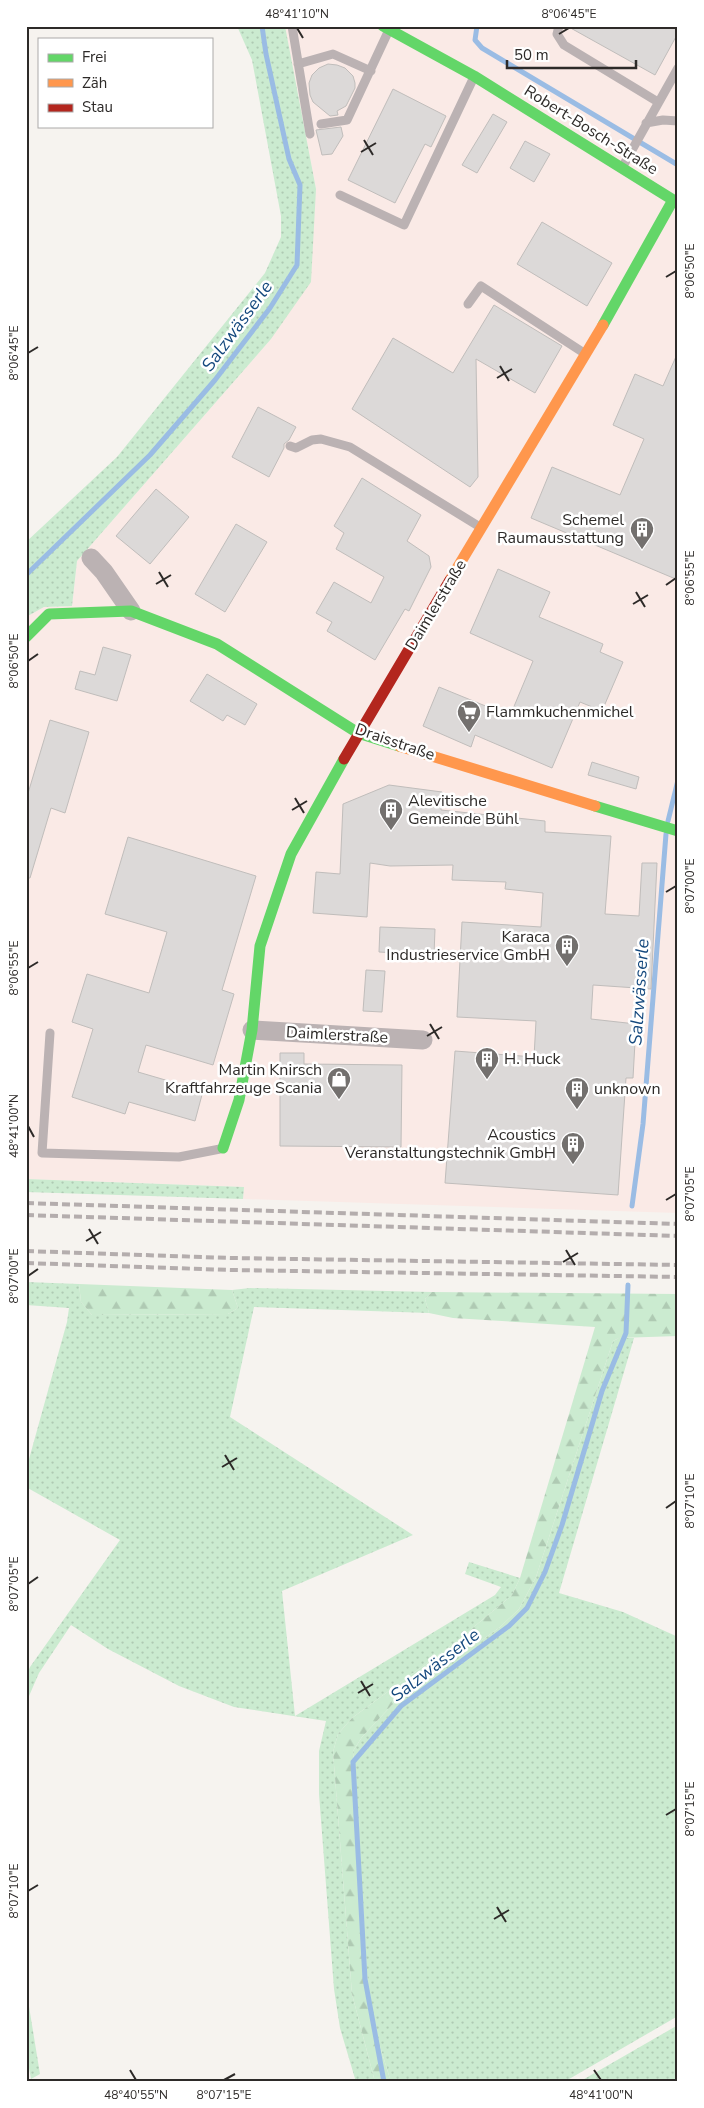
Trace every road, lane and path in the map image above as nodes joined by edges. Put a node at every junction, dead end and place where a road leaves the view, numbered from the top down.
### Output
1 (292, 26) edge
2 (559, 26) edge
3 (386, 28) edge
4 (298, 64) junction
5 (678, 68) edge
6 (371, 71) junction
7 (474, 76) junction
8 (658, 102) junction
9 (678, 121) edge
10 (646, 123) junction
11 (321, 124) dead end
12 (310, 134) dead end
13 (622, 168) junction
14 (340, 196) dead end
15 (675, 202) edge
16 (468, 304) dead end
17 (586, 355) junction
18 (290, 446) dead end
19 (482, 528) junction
20 (90, 558) dead end
21 (131, 611) junction
22 (26, 637) edge
23 (358, 733) junction
24 (678, 830) edge
25 (252, 1030) junction
26 (50, 1033) dead end
27 (423, 1040) dead end
28 (223, 1148) joint

1 - 4 lane
2 - 8 lane
3 - 6 lane
3 - 7 street, Robert-Bosch-Straße
4 - 6 lane
4 - 12 lane
5 - 8 lane
6 - 11 lane
7 - 13 street, Robert-Bosch-Straße
7 - 14 lane
8 - 10 lane
9 - 10 lane
10 - 13 lane
13 - 15 street, Robert-Bosch-Straße
15 - 17 street, Daimlerstraße
16 - 17 lane
17 - 19 street, Daimlerstraße
18 - 19 lane
19 - 23 street, Daimlerstraße
20 - 21 street
21 - 22 street, Draisstraße
21 - 23 street, Draisstraße
23 - 24 street, Draisstraße
23 - 25 street, Daimlerstraße
25 - 27 street, Daimlerstraße
25 - 28 street, Daimlerstraße
26 - 28 lane

